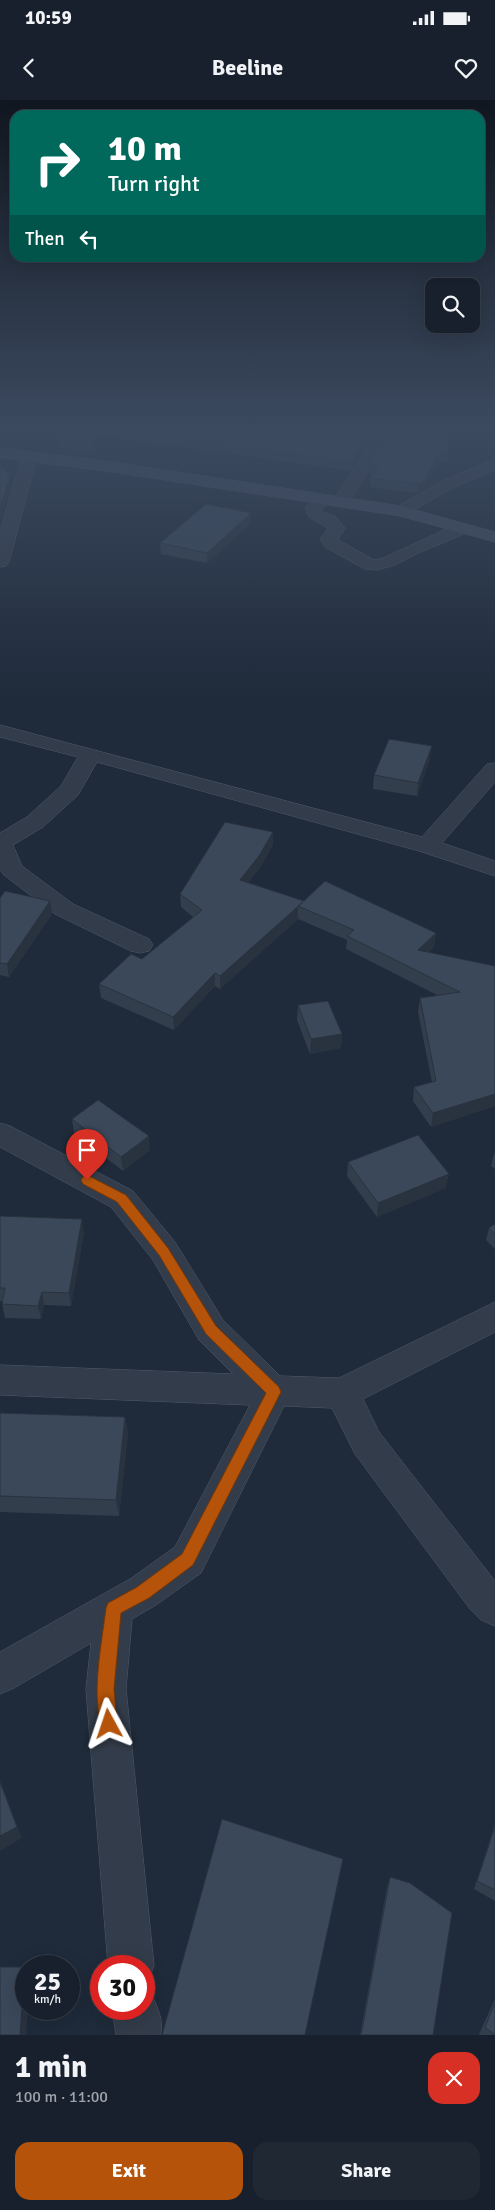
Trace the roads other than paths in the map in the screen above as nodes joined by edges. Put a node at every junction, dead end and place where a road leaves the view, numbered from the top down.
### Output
1 (12, 519) edge
2 (326, 519) edge
3 (429, 519) edge
4 (461, 529) junction
5 (495, 537) edge
6 (0, 562) edge
7 (0, 731) edge
8 (91, 754) junction
9 (495, 769) edge
10 (427, 846) junction
11 (495, 869) edge
12 (140, 945) dead end
13 (0, 1134) edge
14 (495, 1316) edge
15 (0, 1380) edge
16 (274, 1392) junction
17 (342, 1393) junction
18 (495, 1607) edge
19 (114, 1608) junction
20 (0, 1674) edge
21 (130, 1955) edge

1 - 6 street
2 - 4 street
3 - 4 street
4 - 5 street
7 - 8 street
8 - 10 street
8 - 12 street
9 - 10 street
10 - 11 street
13 - 16 street
14 - 17 street
15 - 16 street
16 - 17 street
16 - 19 street
17 - 18 street
19 - 20 street
19 - 21 street

